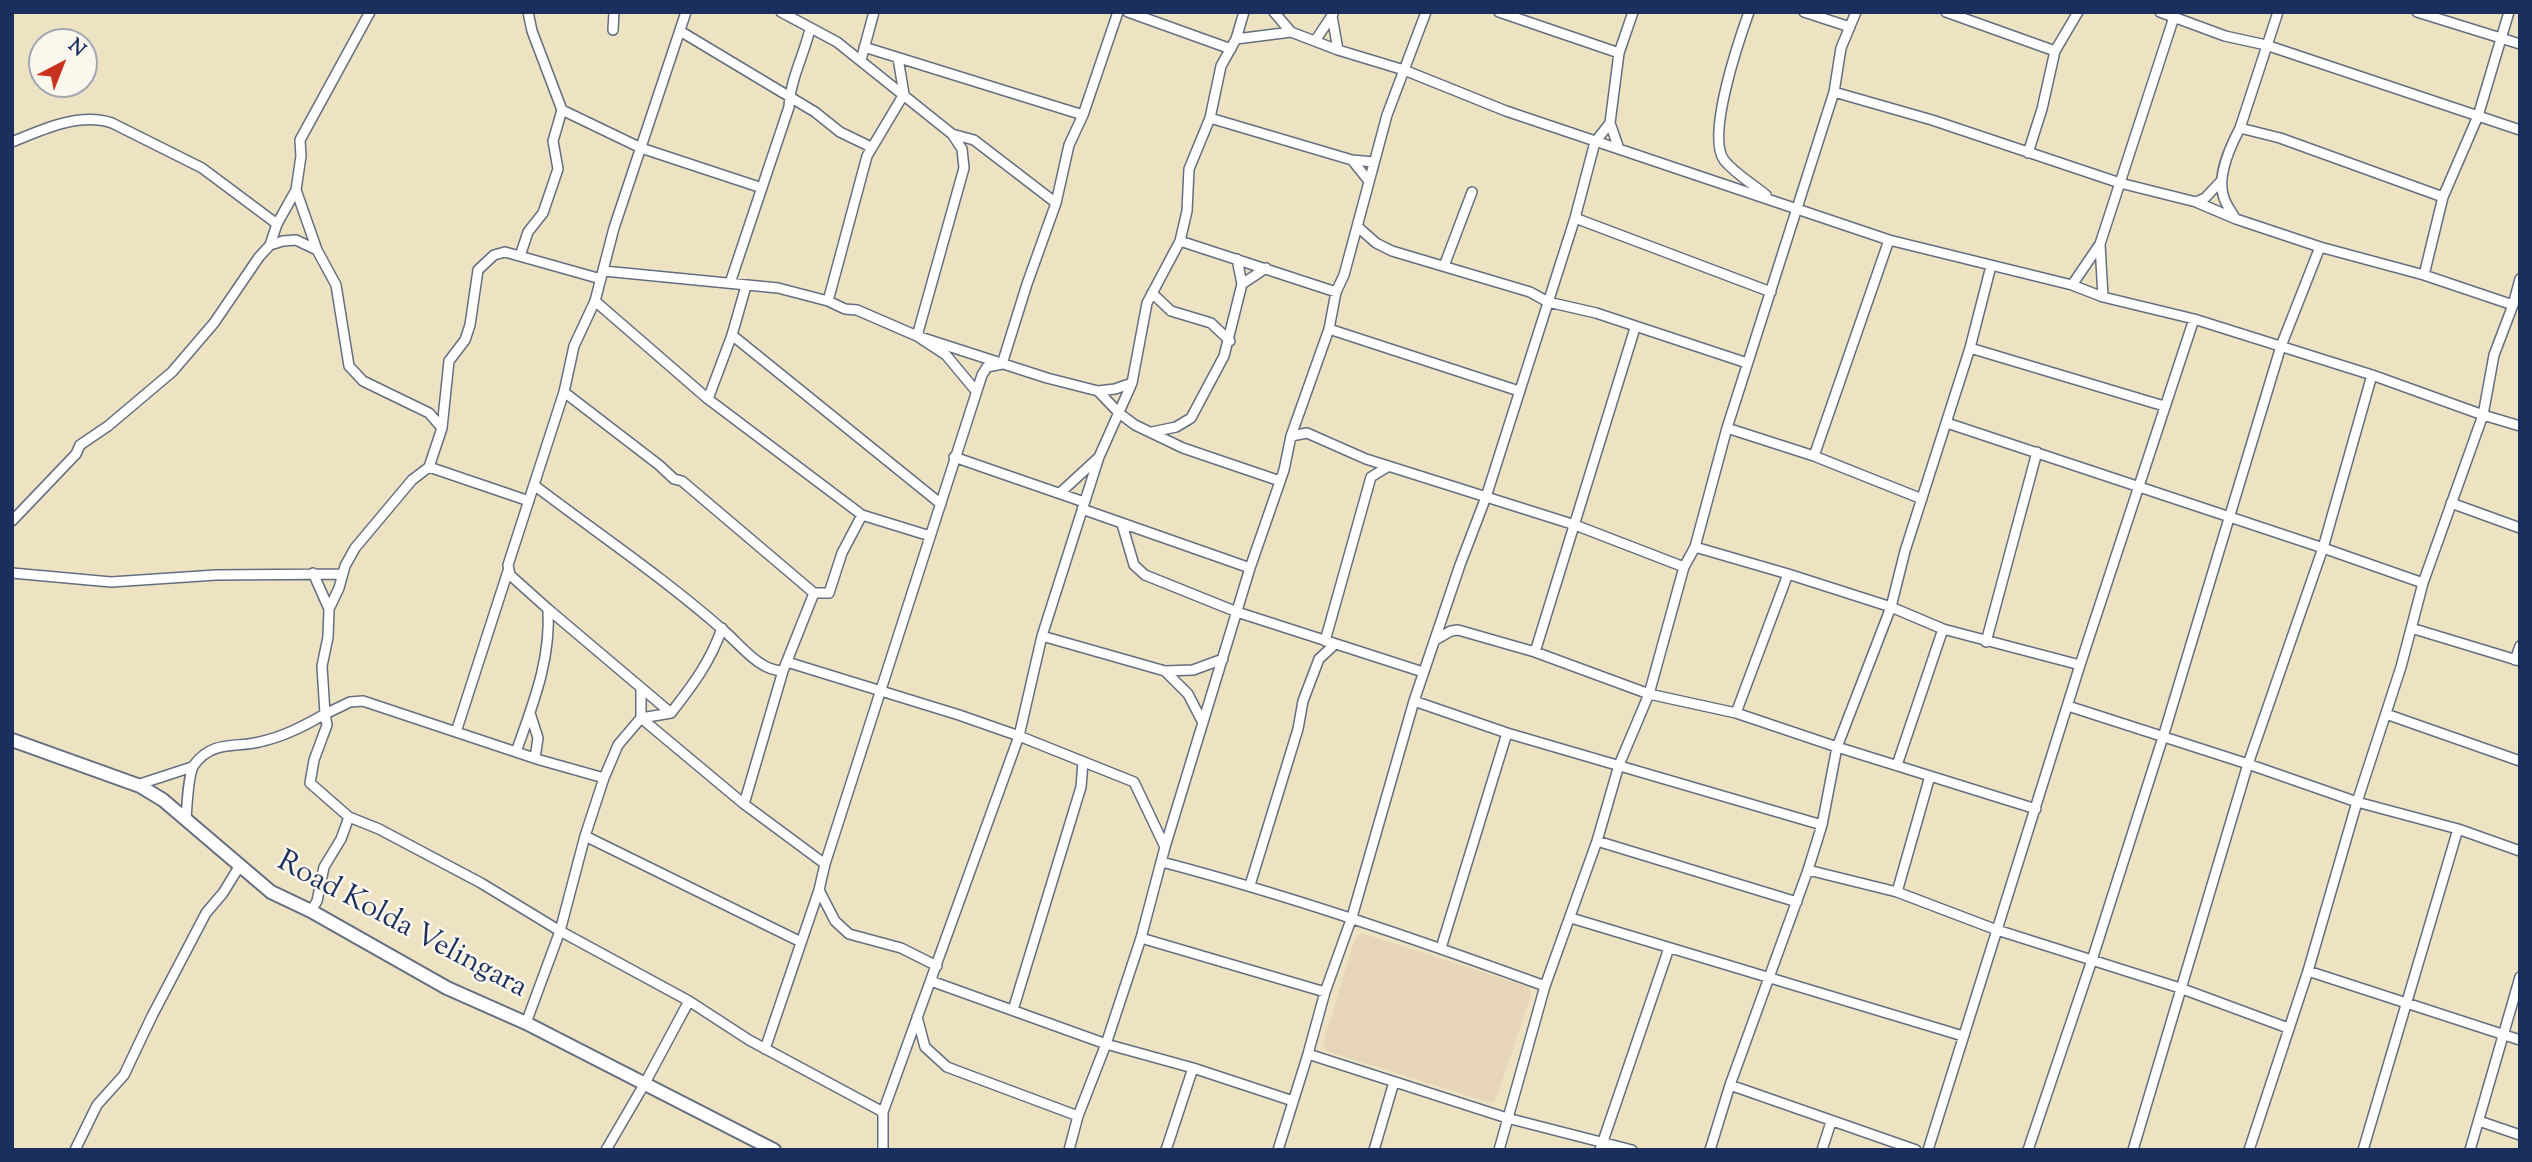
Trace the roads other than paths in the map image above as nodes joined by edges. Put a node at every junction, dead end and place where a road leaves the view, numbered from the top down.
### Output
1 (370, 12) edge
2 (528, 12) edge
3 (614, 12) edge
4 (686, 12) edge
5 (781, 12) edge
6 (874, 12) edge
7 (1118, 12) edge
8 (1128, 12) edge
9 (1244, 12) edge
10 (1274, 12) edge
11 (1426, 12) edge
12 (1499, 12) edge
13 (1633, 12) edge
14 (1749, 12) edge
15 (1804, 12) edge
16 (1857, 12) edge
17 (1946, 12) edge
18 (1986, 12) edge
19 (2078, 12) edge
20 (2160, 12) edge
21 (2278, 12) edge
22 (2417, 12) edge
23 (2509, 12) edge
24 (1333, 14) edge
25 (2175, 15) edge
26 (1982, 24) junction
27 (1850, 27) junction
28 (810, 29) junction
29 (613, 30) dead end
30 (680, 31) junction
31 (1291, 32) junction
32 (1236, 39) junction
33 (2502, 39) junction
34 (1315, 41) junction
35 (2520, 44) edge
36 (2266, 45) junction
37 (864, 47) junction
38 (1231, 49) junction
39 (1338, 50) junction
40 (2055, 51) junction
41 (1619, 52) junction
42 (898, 58) junction
43 (861, 60) junction
44 (1404, 70) junction
45 (1834, 92) junction
46 (904, 94) junction
47 (789, 98) junction
48 (562, 110) junction
49 (1083, 115) junction
50 (2478, 116) junction
51 (1210, 118) junction
52 (1609, 123) junction
53 (2240, 128) junction
54 (2520, 130) edge
55 (952, 134) junction
56 (974, 140) junction
57 (12, 142) edge
58 (1595, 142) junction
59 (871, 147) junction
60 (642, 148) junction
61 (962, 149) junction
62 (1619, 149) junction
63 (2028, 153) junction
64 (1352, 160) junction
65 (1374, 162) junction
66 (1368, 180) junction
67 (2222, 180) junction
68 (2120, 183) junction
69 (762, 188) junction
70 (296, 190) junction
71 (1472, 192) dead end
72 (2443, 197) junction
73 (1770, 199) junction
74 (2196, 202) junction
75 (1056, 203) junction
76 (1796, 210) junction
77 (1575, 218) junction
78 (2236, 219) junction
79 (276, 224) junction
80 (1358, 227) junction
81 (1889, 240) junction
82 (1180, 241) junction
83 (2100, 244) junction
84 (270, 245) junction
85 (2320, 247) junction
86 (317, 250) junction
87 (520, 256) junction
88 (1237, 259) junction
89 (1444, 266) junction
90 (1992, 266) junction
91 (1266, 268) junction
92 (602, 275) junction
93 (2424, 275) junction
94 (2520, 279) edge
95 (730, 283) junction
96 (1242, 284) junction
97 (2072, 285) junction
98 (746, 286) junction
99 (1336, 292) junction
100 (1771, 292) junction
101 (1152, 293) junction
102 (2104, 297) junction
103 (595, 301) junction
104 (828, 301) junction
105 (1548, 302) junction
106 (2513, 304) junction
107 (2194, 319) junction
108 (1231, 323) junction
109 (1217, 327) junction
110 (1635, 328) junction
111 (1329, 329) junction
112 (732, 335) junction
113 (917, 337) junction
114 (1230, 341) junction
115 (2281, 346) junction
116 (1970, 348) junction
117 (1747, 363) junction
118 (1002, 364) junction
119 (2372, 375) junction
120 (1132, 383) junction
121 (976, 391) junction
122 (1098, 391) junction
123 (1519, 391) junction
124 (564, 392) junction
125 (708, 399) junction
126 (2164, 406) junction
127 (1119, 413) junction
128 (2483, 415) junction
129 (1947, 423) junction
130 (2520, 426) edge
131 (442, 428) junction
132 (1727, 428) junction
133 (1152, 432) junction
134 (1291, 436) junction
135 (2037, 452) junction
136 (1814, 456) junction
137 (954, 457) junction
138 (1099, 457) junction
139 (1366, 459) junction
140 (1390, 466) junction
141 (429, 467) junction
142 (1371, 477) junction
143 (1280, 481) junction
144 (534, 485) junction
145 (2140, 487) junction
146 (1060, 493) junction
147 (1486, 497) junction
148 (1922, 499) junction
149 (529, 501) junction
150 (2451, 503) junction
151 (941, 504) junction
152 (1083, 506) junction
153 (862, 514) junction
154 (2230, 517) junction
155 (12, 522) edge
156 (1122, 524) junction
157 (1575, 525) junction
158 (2520, 528) edge
159 (930, 536) junction
160 (1695, 547) junction
161 (2323, 548) junction
162 (1684, 567) junction
163 (1250, 568) junction
164 (508, 570) junction
165 (12, 573) edge
166 (313, 573) junction
167 (341, 574) junction
168 (1788, 574) junction
169 (2423, 583) junction
170 (814, 593) junction
171 (1891, 607) junction
172 (329, 608) junction
173 (548, 609) junction
174 (1237, 612) junction
175 (722, 628) junction
176 (2410, 628) junction
177 (1943, 629) junction
178 (1042, 636) junction
179 (734, 639) junction
180 (1435, 640) junction
181 (1325, 641) junction
182 (1986, 642) junction
183 (2520, 646) edge
184 (715, 648) junction
185 (1535, 652) junction
186 (1223, 659) junction
187 (1319, 659) junction
188 (2518, 661) edge
189 (787, 662) junction
190 (2080, 665) junction
191 (783, 671) junction
192 (1165, 671) junction
193 (1423, 672) junction
194 (641, 688) junction
195 (880, 689) junction
196 (1649, 694) junction
197 (1414, 701) junction
198 (2067, 706) junction
199 (530, 713) junction
200 (671, 713) junction
201 (1736, 713) junction
202 (2386, 714) junction
203 (325, 715) junction
204 (641, 718) junction
205 (1203, 723) junction
206 (456, 732) junction
207 (1507, 733) junction
208 (1019, 736) junction
209 (2162, 737) junction
210 (12, 740) edge
211 (1837, 747) junction
212 (516, 752) junction
213 (535, 758) junction
214 (2520, 761) edge
215 (1083, 762) junction
216 (2248, 764) junction
217 (1619, 765) junction
218 (1897, 765) junction
219 (192, 767) junction
220 (1099, 770) junction
221 (1930, 776) junction
222 (604, 778) junction
223 (137, 785) junction
224 (1081, 787) junction
225 (2357, 802) junction
226 (744, 804) junction
227 (2036, 809) junction
228 (349, 817) junction
229 (186, 819) junction
230 (1822, 825) junction
231 (2458, 829) junction
232 (585, 836) junction
233 (1597, 841) junction
234 (1165, 847) junction
235 (2520, 851) edge
236 (1162, 862) junction
237 (825, 864) junction
238 (239, 867) junction
239 (1808, 870) junction
240 (1250, 885) junction
241 (819, 890) junction
242 (1897, 892) junction
243 (1797, 902) junction
244 (311, 911) junction
245 (1352, 917) junction
246 (1571, 918) junction
247 (1997, 930) junction
248 (560, 931) junction
249 (1142, 938) junction
250 (802, 942) junction
251 (1669, 947) junction
252 (1441, 948) junction
253 (2092, 960) junction
254 (937, 966) junction
255 (2308, 971) junction
256 (2520, 977) edge
257 (1770, 979) junction
258 (931, 981) junction
259 (1545, 986) junction
260 (2180, 988) junction
261 (1325, 992) junction
262 (689, 1001) junction
263 (2408, 1005) junction
264 (1013, 1010) junction
265 (917, 1016) junction
266 (526, 1023) junction
267 (2288, 1028) junction
268 (2502, 1034) junction
269 (1964, 1036) junction
270 (2520, 1040) edge
271 (1106, 1045) junction
272 (765, 1049) junction
273 (1308, 1054) junction
274 (1193, 1068) junction
275 (1394, 1082) junction
276 (645, 1083) junction
277 (1730, 1085) junction
278 (1293, 1101) junction
279 (883, 1112) junction
280 (1078, 1116) junction
281 (1507, 1118) junction
282 (2479, 1121) junction
283 (1831, 1122) junction
284 (2520, 1135) edge
285 (1601, 1145) edge
286 (75, 1150) edge
287 (606, 1150) edge
288 (774, 1150) edge
289 (883, 1150) edge
290 (1069, 1150) edge
291 (1166, 1150) edge
292 (1278, 1150) edge
293 (1374, 1150) edge
294 (1499, 1150) edge
295 (1632, 1150) edge
296 (1710, 1150) edge
297 (1822, 1150) edge
298 (1916, 1150) edge
299 (1928, 1150) edge
300 (2028, 1150) edge
301 (2133, 1150) edge
302 (2249, 1150) edge
303 (2363, 1150) edge
304 (2470, 1150) edge

1 - 70 street
2 - 48 street
3 - 29 street
4 - 30 street
5 - 28 street
6 - 37 street
7 - 49 street
8 - 38 street
9 - 32 street
10 - 31 street
11 - 44 street
12 - 41 street
13 - 41 street
14 - 73 street
15 - 27 street
16 - 27 street
17 - 26 street
18 - 26 street
19 - 40 street
20 - 25 street
21 - 36 street
22 - 33 street
23 - 33 street
24 - 34 street
24 - 39 street
25 - 36 street
25 - 68 street
26 - 40 street
27 - 45 street
28 - 43 street
28 - 47 street
30 - 47 street
30 - 60 street
31 - 32 street
31 - 34 street
32 - 38 street
33 - 35 street
33 - 50 street
34 - 39 street
36 - 50 street
36 - 53 street
37 - 42 street
37 - 43 street
38 - 51 street
39 - 44 street
40 - 63 street
41 - 52 street
42 - 46 street
42 - 49 street
43 - 46 street
44 - 58 street
44 - 65 street
45 - 63 street
45 - 76 street
46 - 55 street
46 - 59 street
47 - 59 street
47 - 69 street
48 - 60 street
48 - 87 street
49 - 75 street
50 - 54 street
50 - 72 street
51 - 64 street
51 - 82 street
52 - 58 street
52 - 62 street
53 - 67 street
53 - 72 street
55 - 56 street
55 - 61 street
56 - 61 street
56 - 75 street
57 - 79 street
58 - 62 street
58 - 77 street
59 - 104 street
60 - 69 street
60 - 92 street
61 - 113 street
62 - 73 street
63 - 68 street
64 - 65 street
64 - 66 street
65 - 66 street
66 - 80 street
67 - 74 street
67 - 78 street
68 - 74 street
68 - 83 street
69 - 95 street
70 - 79 street
70 - 86 street
71 - 89 street
72 - 93 street
73 - 76 street
74 - 78 street
75 - 118 street
76 - 81 street
76 - 100 street
77 - 100 street
77 - 105 street
78 - 85 street
79 - 84 street
80 - 89 street
80 - 99 street
81 - 90 street
81 - 136 street
82 - 88 street
82 - 101 street
83 - 97 street
83 - 102 street
84 - 86 street
84 - 155 street
85 - 93 street
85 - 115 street
86 - 131 street
87 - 92 street
87 - 131 street
88 - 91 street
88 - 96 street
89 - 105 street
90 - 97 street
90 - 116 street
91 - 96 street
91 - 99 street
92 - 95 street
92 - 103 street
93 - 106 street
94 - 106 street
95 - 98 street
96 - 108 street
97 - 102 street
98 - 104 street
98 - 112 street
99 - 111 street
100 - 117 street
101 - 109 street
101 - 120 street
102 - 107 street
103 - 124 street
103 - 125 street
104 - 113 street
105 - 110 street
105 - 123 street
106 - 128 street
107 - 115 street
107 - 126 street
108 - 109 street
108 - 114 street
109 - 114 street
110 - 117 street
110 - 157 street
111 - 123 street
111 - 134 street
112 - 125 street
112 - 151 street
113 - 118 street
113 - 121 street
114 - 133 street
115 - 119 street
115 - 154 street
116 - 126 street
116 - 129 street
117 - 132 street
118 - 121 street
118 - 122 street
119 - 128 street
119 - 161 street
120 - 122 street
120 - 127 street
121 - 137 street
122 - 127 street
123 - 147 street
124 - 144 street
124 - 170 street
125 - 153 street
126 - 145 street
127 - 133 street
127 - 138 street
128 - 130 street
128 - 150 street
129 - 135 street
129 - 148 street
131 - 141 street
132 - 136 street
132 - 160 street
133 - 143 street
134 - 139 street
134 - 143 street
135 - 145 street
135 - 182 street
136 - 148 street
137 - 146 street
137 - 151 street
138 - 146 street
138 - 152 street
139 - 140 street
139 - 142 street
140 - 142 street
140 - 147 street
141 - 149 street
141 - 167 street
142 - 181 street
143 - 163 street
144 - 149 street
144 - 175 street
145 - 154 street
145 - 190 street
146 - 152 street
147 - 157 street
147 - 180 street
148 - 171 street
149 - 164 street
150 - 158 street
150 - 169 street
151 - 159 street
152 - 156 street
152 - 178 street
153 - 159 street
153 - 170 street
154 - 161 street
154 - 209 street
156 - 163 street
156 - 174 street
157 - 162 street
157 - 185 street
159 - 195 street
160 - 162 street
160 - 168 street
161 - 169 street
161 - 216 street
162 - 196 street
163 - 174 street
164 - 173 street
164 - 206 street
165 - 166 street
166 - 167 street
166 - 172 street
167 - 172 street
168 - 171 street
168 - 201 street
169 - 176 street
170 - 189 street
171 - 177 street
171 - 211 street
172 - 203 street
173 - 194 street
173 - 199 street
174 - 181 street
174 - 186 street
175 - 179 street
175 - 184 street
176 - 188 street
176 - 202 street
177 - 182 street
177 - 218 street
178 - 192 street
178 - 208 street
179 - 184 street
179 - 191 street
180 - 185 street
180 - 193 street
181 - 187 street
181 - 187 street
181 - 193 street
182 - 190 street
183 - 188 street
184 - 200 street
185 - 196 street
186 - 192 street
186 - 205 street
187 - 240 street
189 - 191 street
189 - 195 street
190 - 198 street
191 - 226 street
192 - 205 street
193 - 197 street
194 - 200 street
194 - 204 street
195 - 208 street
195 - 237 street
196 - 201 street
196 - 217 street
197 - 207 street
197 - 245 street
198 - 209 street
198 - 227 street
199 - 212 street
199 - 213 street
200 - 204 street
201 - 211 street
202 - 214 street
202 - 225 street
203 - 206 street
203 - 219 street
203 - 228 street
204 - 222 street
204 - 226 street
205 - 234 street
206 - 212 street
207 - 217 street
207 - 252 street
208 - 215 street
208 - 254 street
209 - 216 street
209 - 253 street
210 - 223 main road, Road Kolda Velingara
211 - 218 street
211 - 230 street
212 - 213 street
213 - 222 street
215 - 220 street
215 - 224 street
216 - 225 street
216 - 260 street
217 - 230 street
217 - 233 street
218 - 221 street
219 - 223 street
219 - 229 street
220 - 224 street
220 - 234 street
221 - 227 street
221 - 242 street
222 - 232 street
223 - 229 main road, Road Kolda Velingara
224 - 264 street
225 - 231 street
225 - 255 street
226 - 237 street
227 - 247 street
228 - 244 street
228 - 248 street
229 - 238 main road, Road Kolda Velingara
230 - 239 street
231 - 235 street
231 - 263 street
232 - 248 street
232 - 250 street
233 - 243 street
233 - 246 street
234 - 236 street
236 - 240 street
236 - 249 street
237 - 241 street
238 - 244 main road, Road Kolda Velingara
238 - 286 street
239 - 242 street
239 - 243 street
240 - 245 street
241 - 250 street
241 - 254 street
242 - 247 street
243 - 257 street
244 - 266 main road, Road Kolda Velingara
245 - 252 street
245 - 261 street
246 - 251 street
246 - 259 street
247 - 253 street
247 - 269 street
248 - 262 street
248 - 266 street
249 - 261 street
249 - 271 street
250 - 272 street
251 - 257 street
251 - 285 street
252 - 259 street
253 - 260 street
253 - 300 street
254 - 258 street
255 - 263 street
255 - 267 street
256 - 268 street
257 - 269 street
257 - 277 street
258 - 264 street
258 - 265 street
259 - 281 street
260 - 267 street
260 - 301 street
261 - 273 street
262 - 272 street
262 - 276 street
263 - 268 street
263 - 303 street
264 - 271 street
265 - 279 street
265 - 280 street
266 - 276 main road, Road Kolda Velingara
267 - 302 street
268 - 270 street
268 - 282 street
269 - 299 street
271 - 274 street
271 - 280 street
272 - 279 street
273 - 275 street
273 - 278 street
274 - 278 street
274 - 291 street
275 - 281 street
275 - 293 street
276 - 287 street
276 - 288 main road, Road Kolda Velingara
277 - 283 street
277 - 296 street
278 - 292 street
279 - 289 street
280 - 290 street
281 - 285 street
281 - 294 street
282 - 284 street
282 - 304 street
283 - 297 street
283 - 298 street
285 - 295 street

